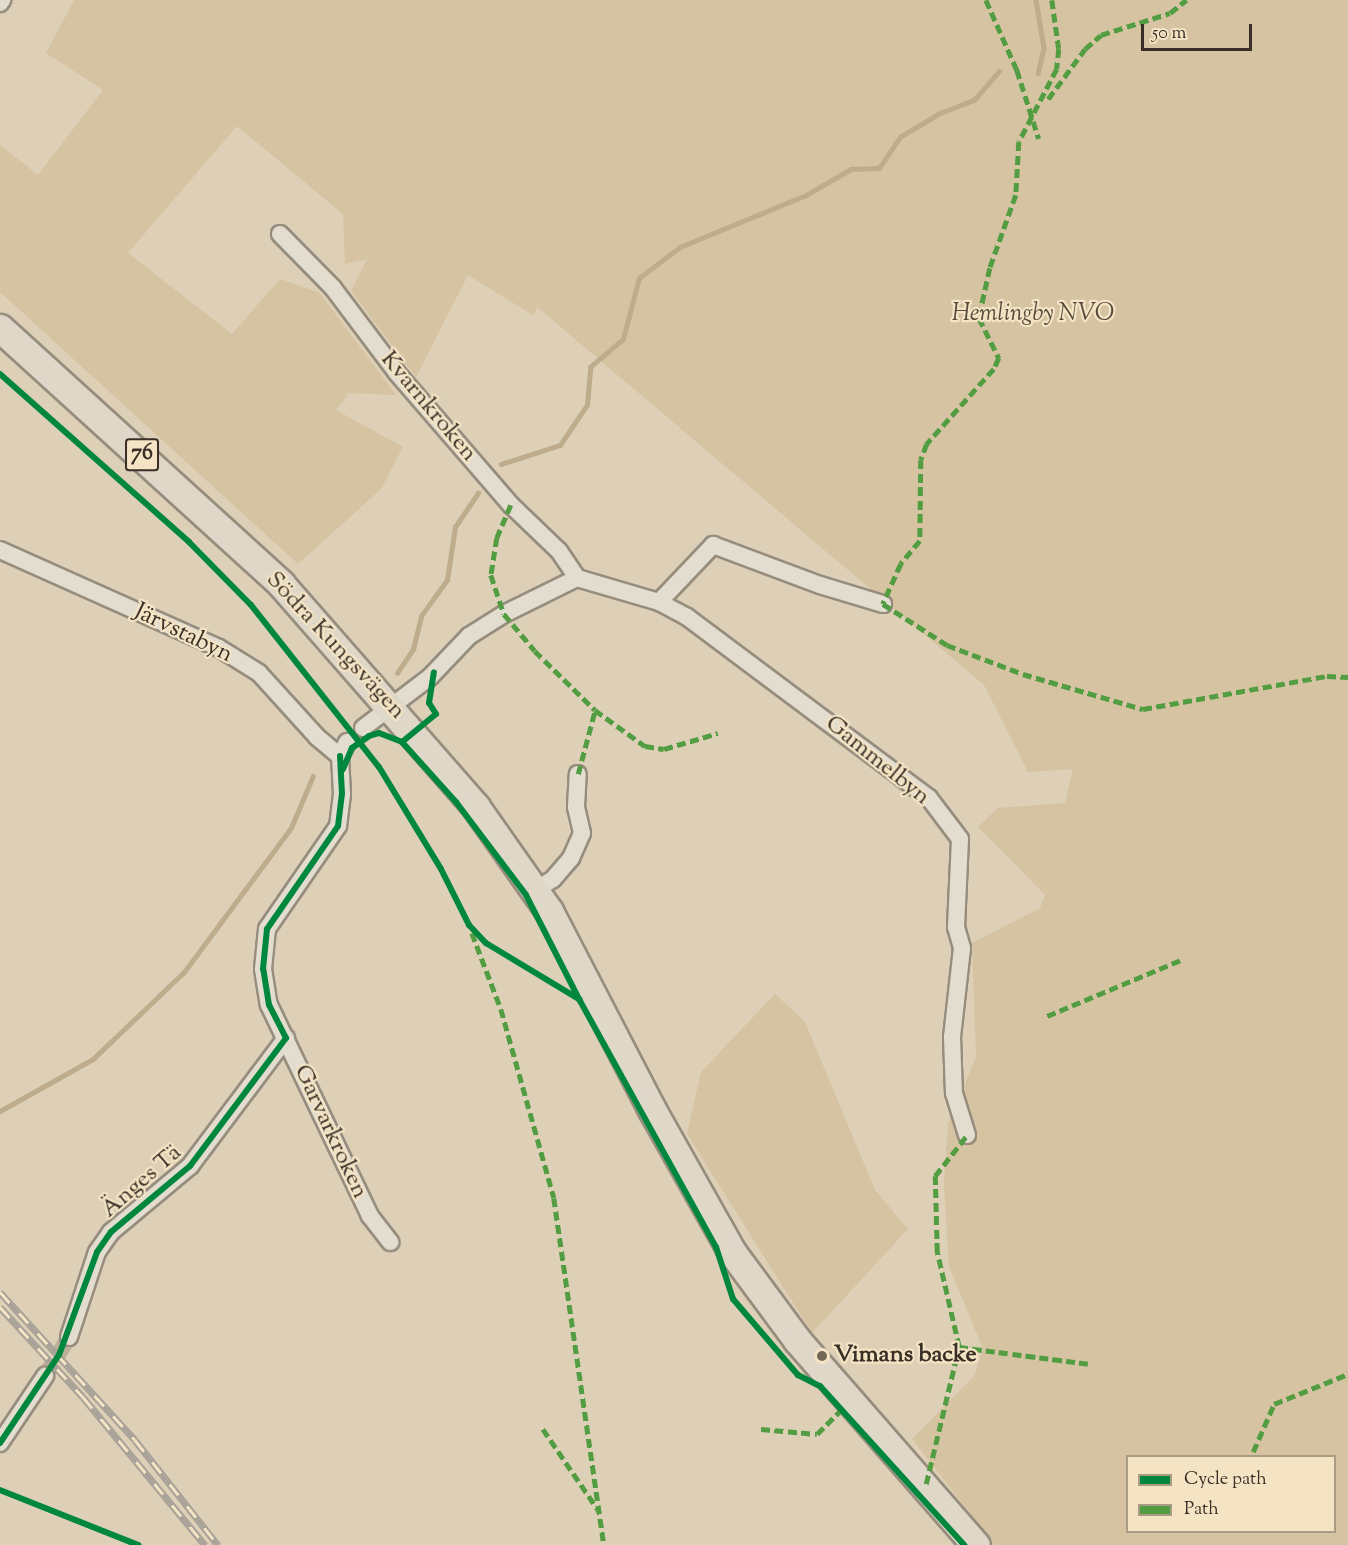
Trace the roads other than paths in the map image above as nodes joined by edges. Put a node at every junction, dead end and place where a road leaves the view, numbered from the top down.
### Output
1 (280, 234) dead end
2 (0, 328) edge
3 (0, 550) edge
4 (577, 578) junction
5 (659, 603) junction
6 (883, 604) dead end
7 (392, 707) junction
8 (363, 728) dead end
9 (343, 749) joint
10 (578, 774) dead end
11 (536, 890) junction
12 (286, 1038) junction
13 (967, 1135) dead end
14 (390, 1242) dead end
15 (69, 1337) tunnel mouth
16 (45, 1377) tunnel mouth
17 (0, 1443) edge
18 (976, 1545) edge

1 - 4 street, Kvarnkroken
2 - 7 main road, Södra Kungsvägen / 76
3 - 9 street, Järvstabyn
4 - 5 street, Gammelbyn
4 - 7 street
5 - 6 street
5 - 13 street, Gammelbyn
7 - 8 street
7 - 11 main road, Södra Kungsvägen / 76
9 - 12 street, Garvarkroken
10 - 11 street
11 - 18 main road, Södra Kungsvägen / 76
12 - 14 street, Garvarkroken
12 - 15 street, Änges Tä
16 - 17 street

